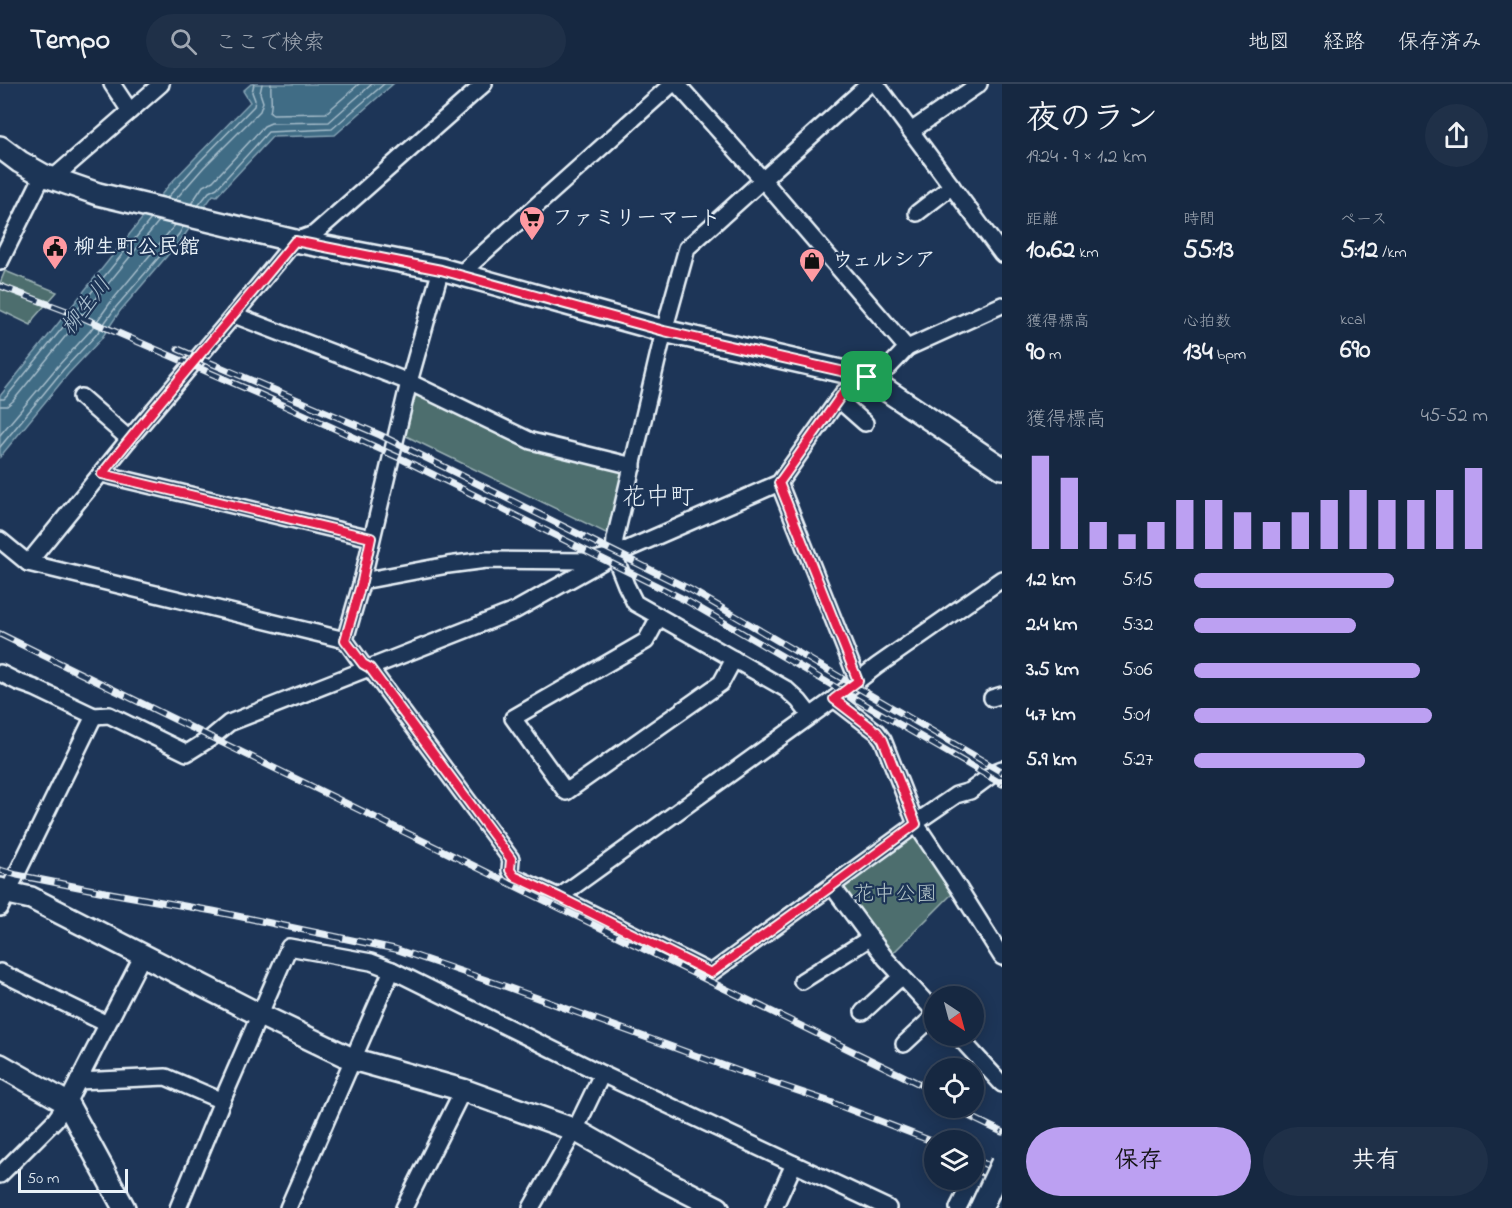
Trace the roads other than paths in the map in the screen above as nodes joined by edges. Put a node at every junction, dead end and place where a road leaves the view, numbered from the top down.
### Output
1 (112, 84) edge
2 (161, 84) edge
3 (483, 84) edge
4 (672, 84) edge
5 (677, 84) edge
6 (869, 84) edge
7 (876, 84) edge
8 (980, 84) edge
9 (130, 111) junction
10 (911, 131) junction
11 (0, 147) edge
12 (48, 177) junction
13 (763, 180) junction
14 (952, 186) junction
15 (917, 213) dead end
16 (295, 241) junction
17 (1002, 254) edge
18 (0, 262) edge
19 (450, 272) junction
20 (1002, 306) edge
21 (234, 315) junction
22 (664, 331) junction
23 (907, 348) junction
24 (867, 377) junction
25 (410, 382) junction
26 (81, 397) dead end
27 (839, 400) junction
28 (865, 423) dead end
29 (129, 440) junction
30 (633, 466) junction
31 (1002, 468) edge
32 (102, 474) junction
33 (779, 483) junction
34 (371, 538) junction
35 (0, 540) edge
36 (615, 555) junction
37 (28, 563) junction
38 (1002, 579) edge
39 (362, 581) junction
40 (659, 617) junction
41 (345, 640) junction
42 (734, 659) junction
43 (370, 668) junction
44 (0, 673) edge
45 (858, 681) junction
46 (834, 699) junction
47 (810, 715) junction
48 (94, 716) junction
49 (1002, 769) edge
50 (916, 824) junction
51 (832, 886) junction
52 (3, 897) edge
53 (559, 897) junction
54 (870, 938) junction
55 (999, 948) edge
56 (143, 955) junction
57 (392, 970) junction
58 (0, 972) edge
59 (902, 976) junction
60 (802, 981) dead end
61 (924, 1000) edge
62 (862, 1012) dead end
63 (260, 1014) junction
64 (107, 1024) junction
65 (924, 1025) edge
66 (904, 1044) dead end
67 (967, 1046) edge
68 (352, 1059) junction
69 (0, 1065) edge
70 (602, 1074) junction
71 (78, 1081) junction
72 (1002, 1084) edge
73 (463, 1090) junction
74 (222, 1101) junction
75 (67, 1102) junction
76 (575, 1130) junction
77 (1002, 1163) edge
78 (794, 1164) junction
79 (0, 1174) edge
80 (1002, 1196) edge
81 (1002, 1201) edge
82 (124, 1208) edge
83 (178, 1208) edge
84 (288, 1208) edge
85 (404, 1208) edge
86 (531, 1208) edge
87 (718, 1208) edge
88 (774, 1208) edge
89 (888, 1208) edge
90 (958, 1208) edge
91 (981, 1208) edge
92 (999, 1208) edge

1 - 9 street
2 - 9 street
3 - 16 street
4 - 19 street
5 - 13 street
6 - 13 street
7 - 10 street
8 - 10 street
9 - 12 street
10 - 14 street
11 - 12 street
12 - 16 street
12 - 18 street
13 - 22 street
13 - 23 street
14 - 15 street
14 - 17 street
16 - 19 street
16 - 21 street
19 - 22 street
19 - 25 street
20 - 23 street
21 - 25 street
21 - 29 street
22 - 24 street
22 - 30 street
23 - 24 street
24 - 27 street
24 - 31 street
25 - 30 street
25 - 34 street
26 - 29 street
27 - 28 street
27 - 33 street
29 - 32 street
30 - 36 street
32 - 34 street
32 - 37 street
33 - 36 street
33 - 45 street
34 - 39 street
35 - 37 street
36 - 39 street
36 - 40 street
36 - 43 street
37 - 41 street
38 - 45 street
39 - 41 street
40 - 42 street
40 - 42 street
41 - 43 street
42 - 47 street
43 - 48 street
43 - 53 street
44 - 48 street
45 - 46 street
46 - 47 street
46 - 50 street
47 - 53 street
48 - 52 street
49 - 50 street
50 - 51 street
50 - 55 street
51 - 53 street
51 - 54 street
52 - 56 street
54 - 59 street
54 - 60 street
56 - 63 street
56 - 64 street
57 - 63 street
57 - 68 street
57 - 70 street
58 - 64 street
59 - 61 street
59 - 62 street
63 - 68 street
63 - 74 street
64 - 71 street
65 - 66 street
67 - 72 street
68 - 73 street
68 - 84 street
69 - 75 street
70 - 76 street
70 - 78 street
71 - 74 street
71 - 75 street
73 - 76 street
73 - 85 street
74 - 83 street
75 - 79 street
75 - 82 street
76 - 86 street
76 - 87 street
77 - 91 street, bridge
78 - 88 street
78 - 89 street
80 - 90 street
81 - 92 street

